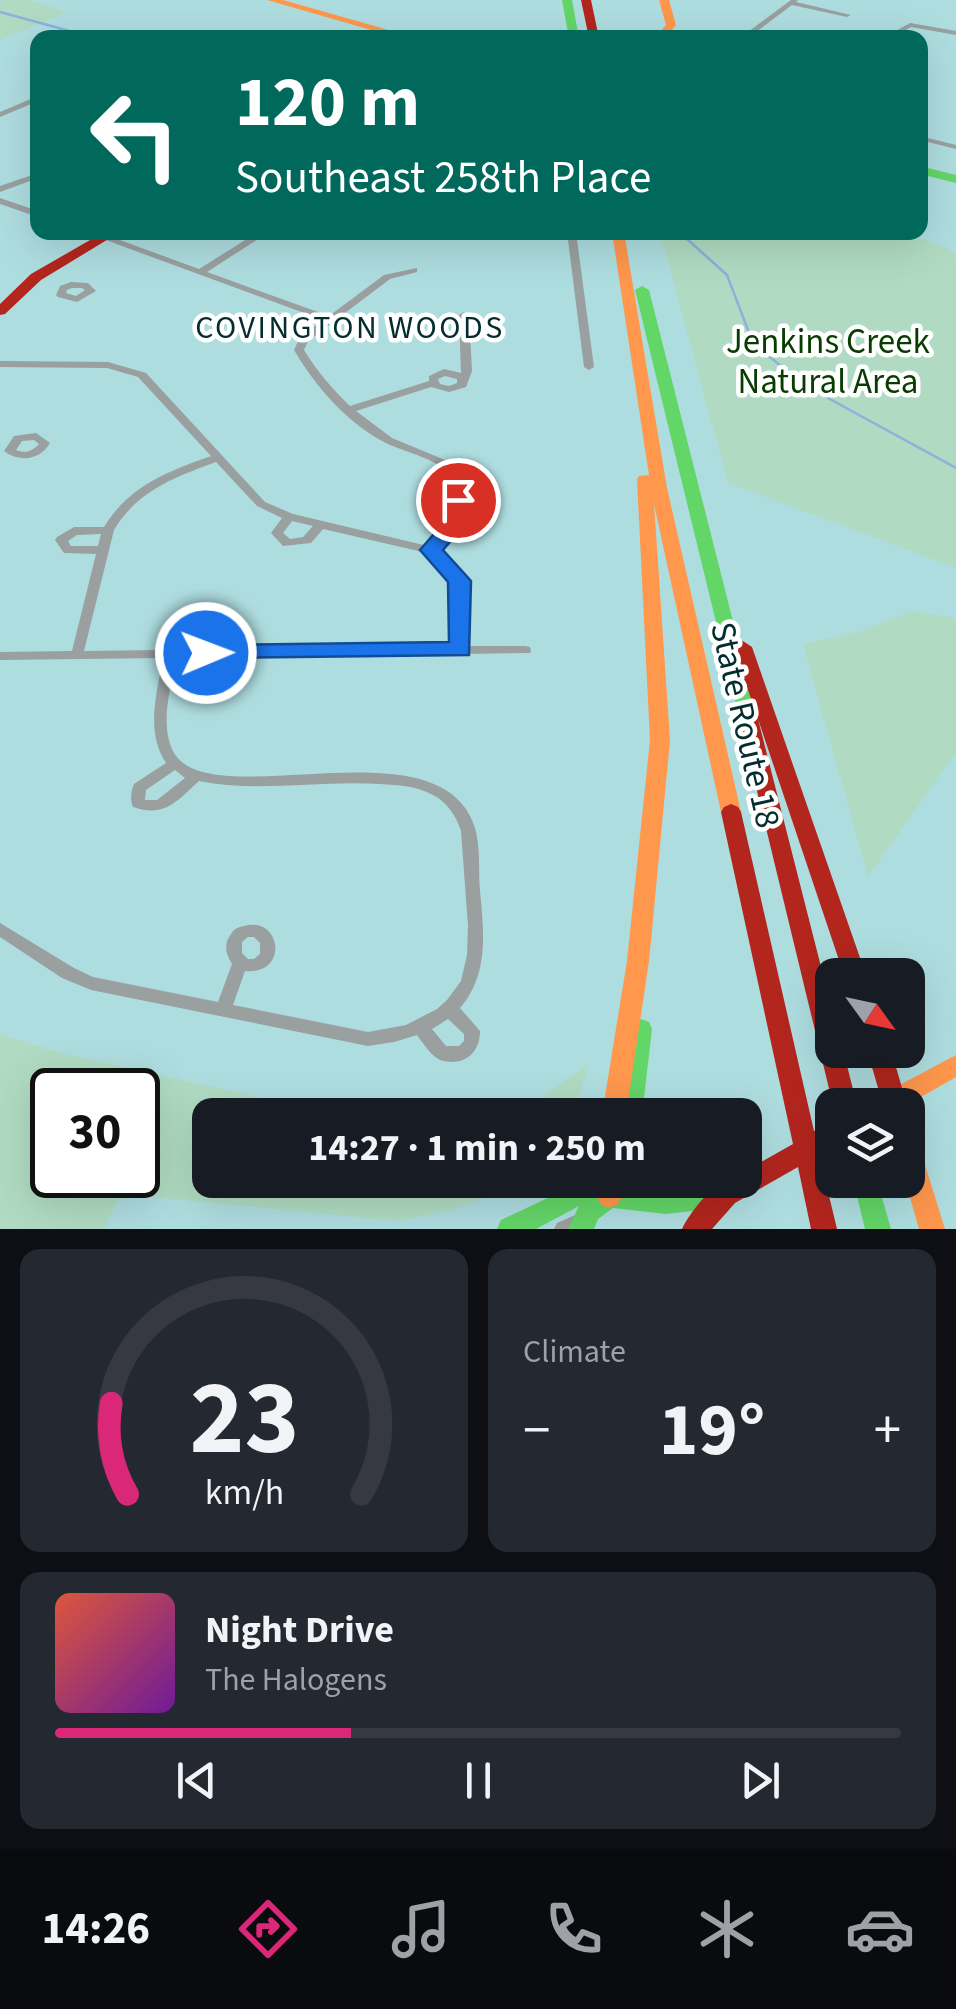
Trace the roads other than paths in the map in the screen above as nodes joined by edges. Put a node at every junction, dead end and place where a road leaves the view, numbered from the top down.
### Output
1 (272, 0) edge
2 (567, 0) edge
3 (586, 0) edge
4 (664, 0) edge
5 (792, 2) edge
6 (847, 15) dead end
7 (383, 30) edge
8 (573, 30) edge
9 (592, 30) edge
10 (666, 30) edge
11 (753, 30) edge
12 (901, 30) edge
13 (956, 33) edge
14 (30, 101) edge
15 (1, 114) edge
16 (928, 140) edge
17 (956, 147) edge
18 (928, 172) edge
19 (30, 178) edge
20 (956, 179) edge
21 (0, 188) edge
22 (0, 201) edge
23 (30, 211) edge
24 (93, 240) edge
25 (117, 240) edge
26 (252, 240) edge
27 (571, 240) edge
28 (625, 240) edge
29 (626, 240) edge
30 (414, 270) dead end
31 (199, 272) junction
32 (36, 277) junction
33 (63, 288) dead end
34 (2, 304) edge
35 (464, 315) dead end
36 (329, 319) junction
37 (636, 340) junction
38 (0, 364) edge
39 (589, 367) dead end
40 (352, 409) junction
41 (216, 458) junction
42 (690, 490) junction
43 (289, 517) junction
44 (322, 524) junction
45 (108, 530) junction
46 (102, 550) junction
47 (431, 550) junction
48 (461, 649) junction
49 (524, 650) dead end
50 (170, 653) junction
51 (77, 655) junction
52 (0, 656) edge
53 (176, 767) junction
54 (195, 777) junction
55 (0, 929) edge
56 (849, 958) edge
57 (638, 960) junction
58 (241, 962) dead end
59 (224, 1006) junction
60 (448, 1007) junction
61 (427, 1023) junction
62 (953, 1067) edge
63 (842, 1088) edge
64 (915, 1088) edge
65 (617, 1098) edge
66 (632, 1098) edge
67 (815, 1144) edge
68 (762, 1174) edge
69 (569, 1198) edge
70 (607, 1198) edge
71 (628, 1198) edge
72 (689, 1198) edge
73 (726, 1198) edge
74 (870, 1198) edge
75 (923, 1198) edge
76 (582, 1225) edge
77 (510, 1229) edge
78 (563, 1229) edge
79 (695, 1229) edge
80 (824, 1229) edge
81 (878, 1229) edge
82 (932, 1229) edge

1 - 7 main road
2 - 8 main road
3 - 9 main road
4 - 10 main road
5 - 6 street
5 - 11 street
12 - 13 street
14 - 15 street
16 - 17 street
18 - 20 main road
19 - 21 street
22 - 23 street
24 - 32 main road
25 - 31 street
26 - 31 street
27 - 39 street
28 - 37 main road, State Route 18
29 - 42 main road, State Route 18
30 - 36 street
31 - 36 street
32 - 33 street
32 - 34 main road
35 - 40 street
36 - 40 street
37 - 57 main road
37 - 80 main road, State Route 18
38 - 41 street
40 - 47 street
41 - 43 street
41 - 45 street
42 - 56 main road
42 - 63 main road, State Route 18
43 - 44 street
43 - 44 street
44 - 47 street
45 - 46 street
45 - 46 street
46 - 51 street
47 - 48 street
48 - 49 street
48 - 50 street
50 - 51 street
50 - 53 street
51 - 52 street
53 - 54 street
53 - 54 street
54 - 60 street
55 - 59 street
57 - 65 main road
57 - 66 main road
58 - 59 street
59 - 61 street
60 - 61 street
60 - 61 street
62 - 64 main road
67 - 68 main road
69 - 77 main road
70 - 76 main road
71 - 72 main road
73 - 79 main road
74 - 81 main road
75 - 82 main road
76 - 78 street

